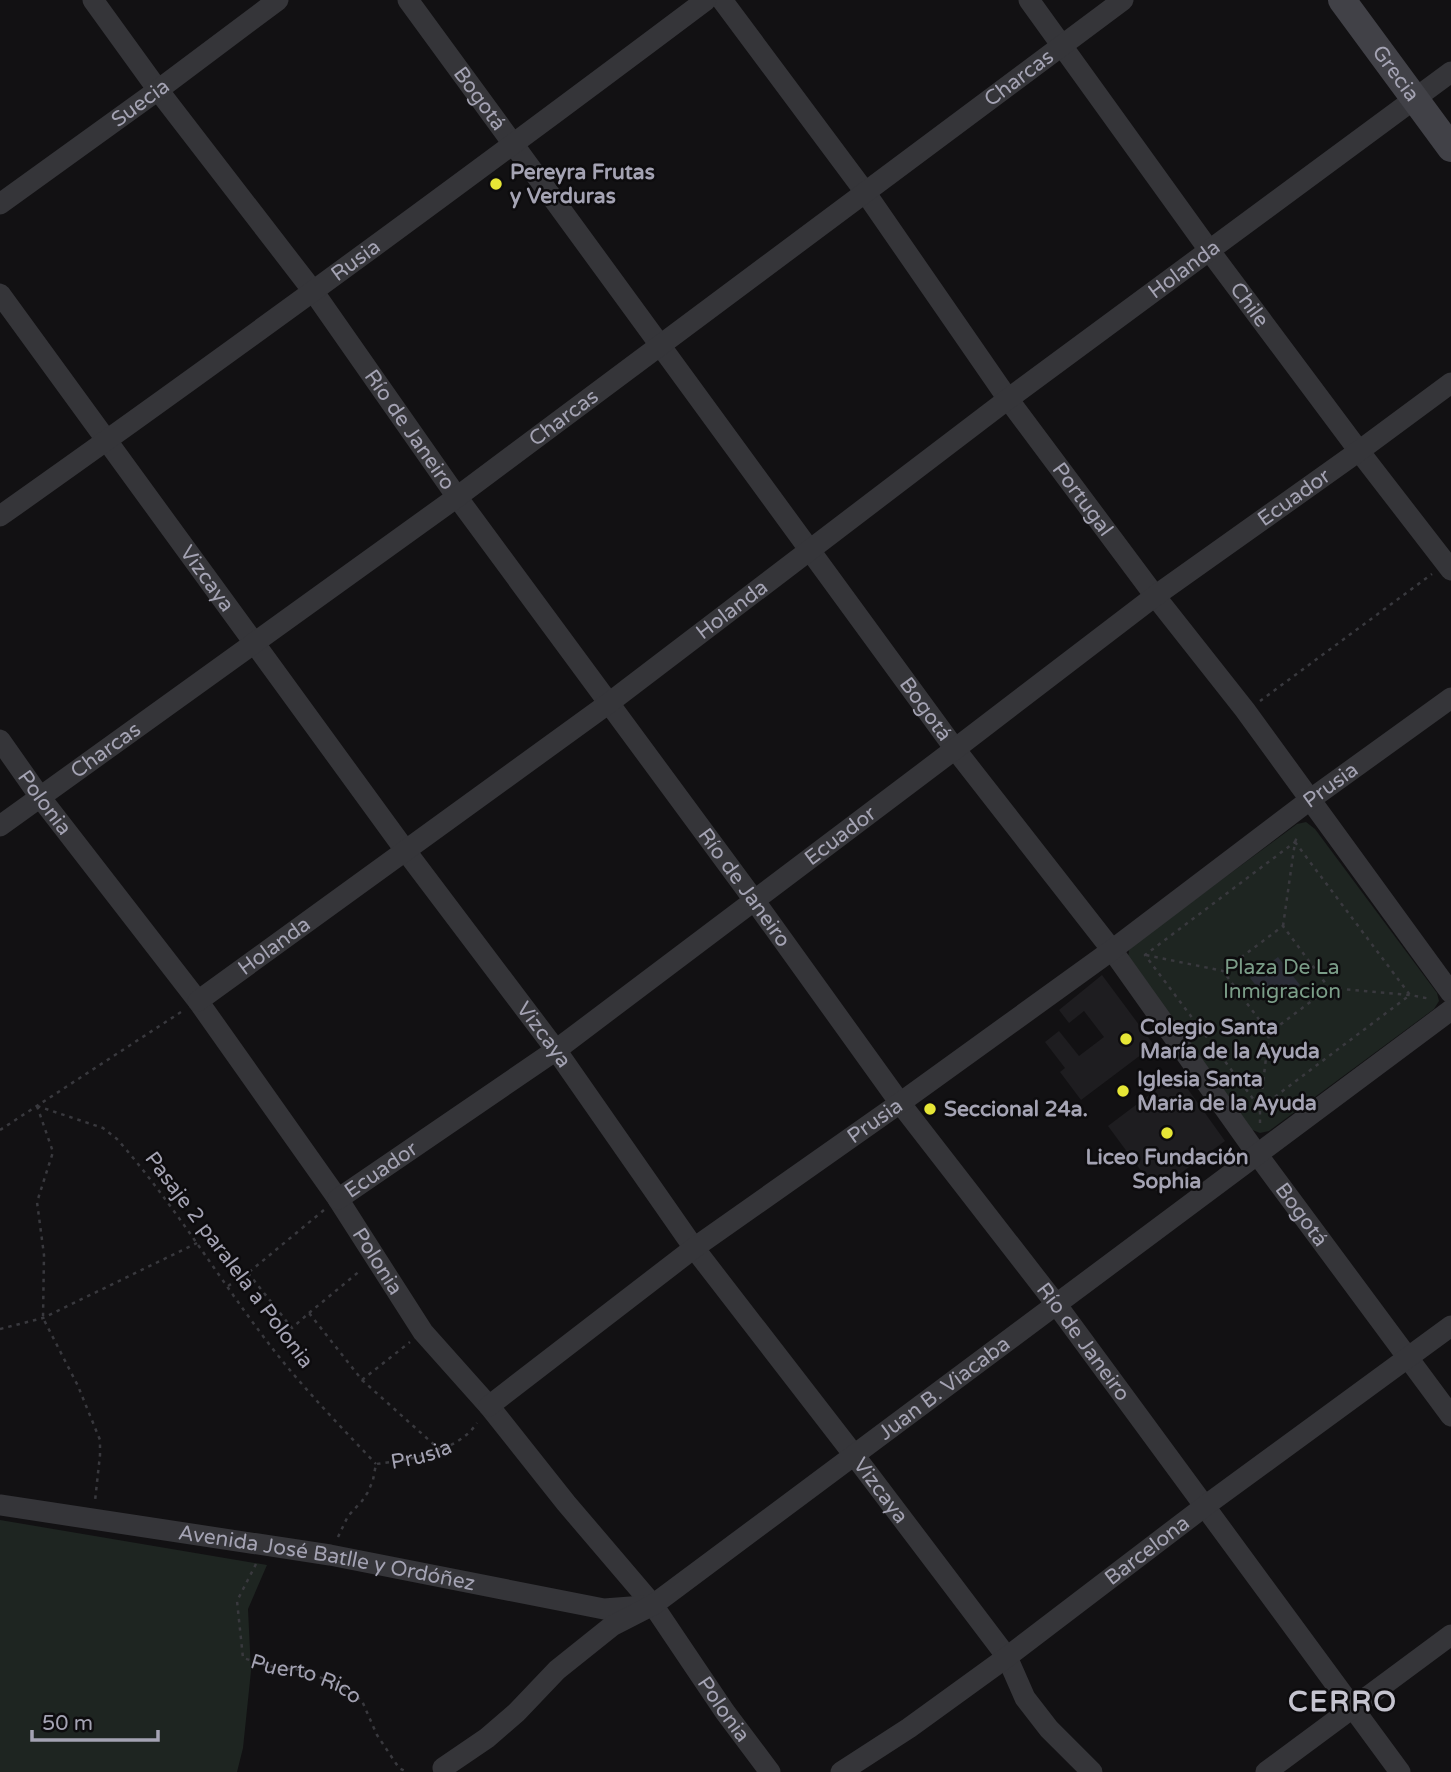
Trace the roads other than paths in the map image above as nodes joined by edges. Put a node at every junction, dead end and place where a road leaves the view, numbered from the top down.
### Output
1 (93, 0) edge
2 (278, 0) edge
3 (408, 0) edge
4 (706, 0) edge
5 (722, 0) edge
6 (1029, 0) edge
7 (1124, 0) edge
8 (1342, 0) edge
9 (1062, 45) junction
10 (1451, 72) edge
11 (158, 90) junction
12 (1415, 99) junction
13 (513, 145) junction
14 (1451, 148) edge
15 (864, 192) junction
16 (0, 204) edge
17 (1209, 250) junction
18 (313, 291) junction
19 (0, 293) edge
20 (660, 346) junction
21 (1451, 383) edge
22 (1008, 399) junction
23 (108, 440) junction
24 (1359, 451) junction
25 (457, 497) junction
26 (0, 516) edge
27 (809, 550) junction
28 (1448, 567) edge
29 (1155, 596) junction
30 (253, 643) junction
31 (1451, 698) edge
32 (609, 703) junction
33 (0, 740) edge
34 (955, 749) junction
35 (40, 797) junction
36 (1311, 799) junction
37 (0, 826) edge
38 (405, 850) junction
39 (754, 900) junction
40 (1112, 950) junction
41 (198, 1001) junction
42 (1446, 1001) edge
43 (556, 1050) junction
44 (900, 1103) junction
45 (1257, 1154) junction
46 (338, 1199) junction
47 (694, 1248) junction
48 (1056, 1304) junction
49 (1451, 1326) edge
50 (1408, 1358) junction
51 (489, 1406) junction
52 (1451, 1416) edge
53 (854, 1455) junction
54 (0, 1505) edge
55 (1205, 1506) junction
56 (653, 1605) junction
57 (1451, 1635) edge
58 (1007, 1657) junction
59 (1353, 1708) junction
60 (444, 1770) edge
61 (770, 1772) edge
62 (841, 1772) edge
63 (1091, 1772) edge
64 (1266, 1772) edge
65 (1400, 1772) edge

1 - 11 street, Río de Janeiro
2 - 11 street, Suecia
3 - 13 street, Bogotá
4 - 13 street, Rusia
5 - 15 street, Portugal
6 - 9 street, Chile
7 - 9 street, Charcas
8 - 12 street, Grecia
9 - 15 street, Charcas
9 - 17 street, Chile
10 - 12 street, Holanda
11 - 16 street, Suecia
11 - 18 street, Río de Janeiro
12 - 14 street, Grecia
12 - 17 street, Holanda
13 - 18 street, Rusia
13 - 20 street, Bogotá
15 - 20 street, Charcas
15 - 22 street, Portugal
17 - 22 street, Holanda
17 - 24 street, Chile
18 - 23 street, Rusia
18 - 25 street, Río de Janeiro
19 - 23 street, Vizcaya
20 - 25 street, Charcas
20 - 27 street, Bogotá
21 - 24 street, Ecuador
22 - 27 street, Holanda
22 - 29 street, Portugal
23 - 26 street, Rusia
23 - 30 street, Vizcaya
24 - 28 street, Chile
24 - 29 street, Ecuador
25 - 30 street, Charcas
25 - 32 street, Río de Janeiro
27 - 32 street, Holanda
27 - 34 street, Bogotá
29 - 34 street, Ecuador
29 - 36 street, Portugal
30 - 35 street, Charcas
30 - 38 street, Vizcaya
31 - 36 street, Prusia
32 - 38 street, Holanda
32 - 39 street, Río de Janeiro
33 - 35 street, Polonia
34 - 39 street, Ecuador
34 - 40 street, Bogotá
35 - 37 street, Charcas
35 - 41 street, Polonia
36 - 40 street, Prusia
36 - 42 street, Portugal
38 - 41 street, Holanda
38 - 43 street, Vizcaya
39 - 43 street, Ecuador
39 - 44 street, Río de Janeiro
40 - 44 street, Prusia
40 - 45 street, Bogotá
41 - 46 street, Polonia
42 - 45 street, Juan B. Viacaba
43 - 46 street, Ecuador
43 - 47 street, Vizcaya
44 - 47 street, Prusia
44 - 48 street, Río de Janeiro
45 - 48 street, Juan B. Viacaba
45 - 50 street, Bogotá
46 - 51 street, Polonia
47 - 51 street, Prusia
47 - 53 street, Vizcaya
48 - 53 street, Juan B. Viacaba
48 - 55 street, Río de Janeiro
49 - 50 street, Barcelona
50 - 52 street, Bogotá
50 - 55 street, Barcelona
51 - 56 street, Polonia
53 - 56 street, Juan B. Viacaba
53 - 58 street, Vizcaya
54 - 56 street, Avenida José Batlle y Ordóñez
55 - 58 street, Barcelona
55 - 59 street, Río de Janeiro
56 - 60 street, Juan B. Viacaba
56 - 61 street, Polonia
57 - 59 street
58 - 62 street, Barcelona
58 - 63 street, Vizcaya
59 - 64 street
59 - 65 street, Río de Janeiro

